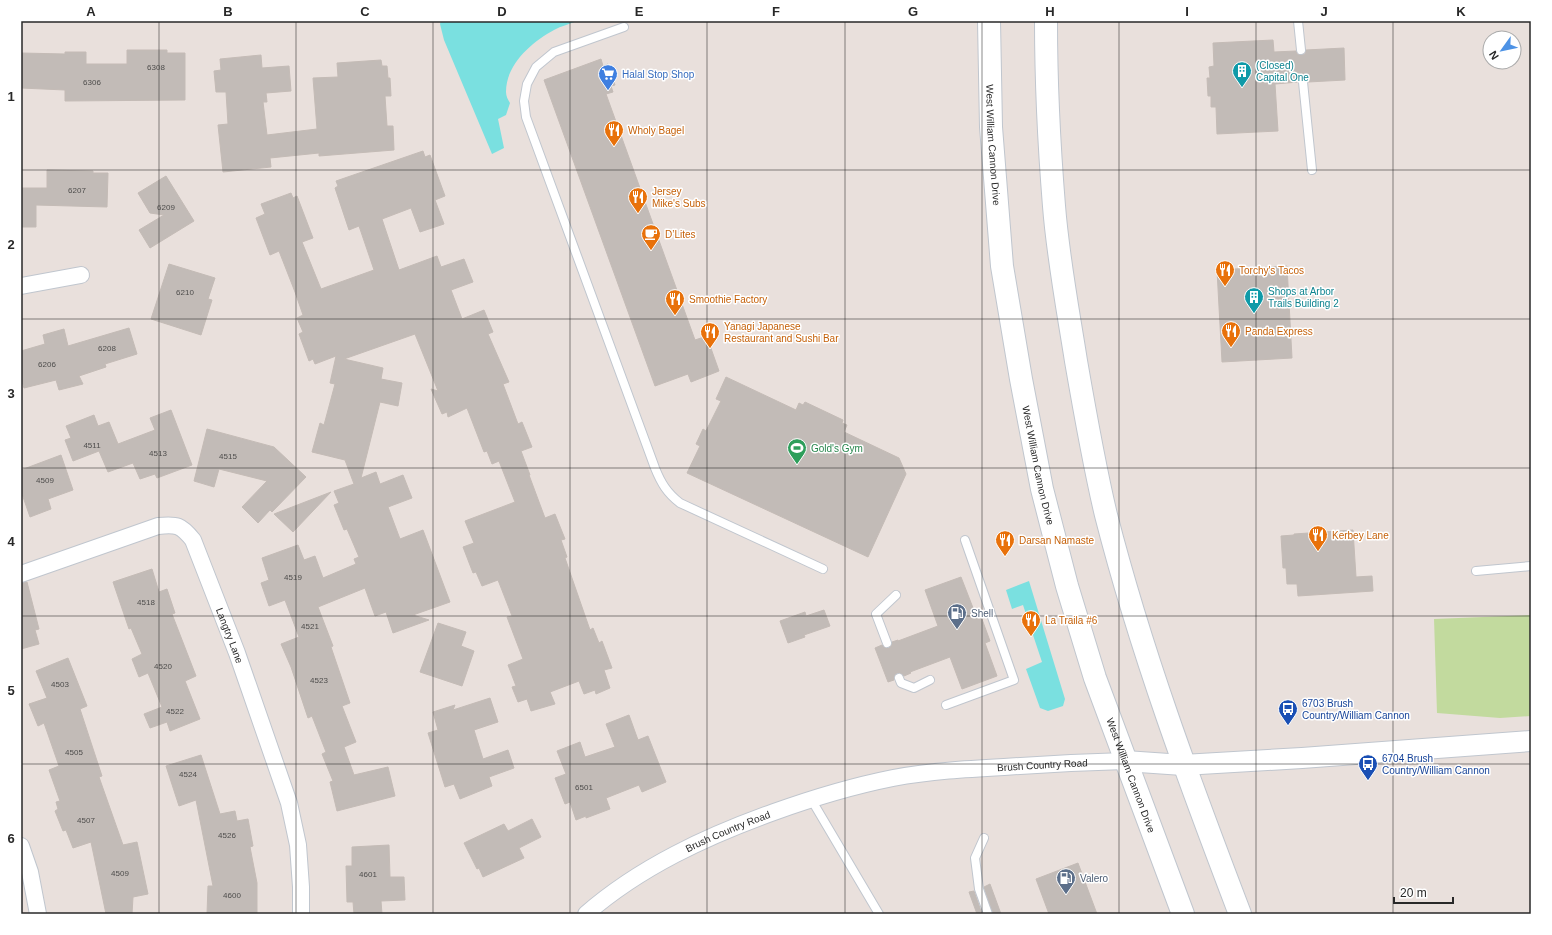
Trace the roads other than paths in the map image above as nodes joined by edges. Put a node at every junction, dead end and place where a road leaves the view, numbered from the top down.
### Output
1 (989, 21) edge
2 (1046, 21) edge
3 (1298, 21) edge
4 (624, 27) dead end
5 (1301, 50) dead end
6 (1303, 82) dead end
7 (1312, 170) dead end
8 (81, 276) dead end
9 (21, 286) edge
10 (965, 540) dead end
11 (1531, 566) edge
12 (823, 569) dead end
13 (1476, 571) dead end
14 (21, 574) edge
15 (896, 595) dead end
16 (887, 644) dead end
17 (899, 678) dead end
18 (930, 680) dead end
19 (946, 705) dead end
20 (1531, 741) edge
21 (1125, 761) junction
22 (1183, 765) junction
23 (811, 799) junction
24 (984, 838) dead end
25 (21, 846) edge
26 (38, 914) edge
27 (301, 914) edge
28 (586, 914) edge
29 (879, 914) edge
30 (988, 914) edge
31 (1183, 914) edge
32 (1240, 914) edge

1 - 21 main road, West William Cannon Drive
2 - 22 main road
3 - 5 lane
4 - 12 lane
6 - 7 lane
8 - 9 street
10 - 19 lane
11 - 13 lane
14 - 27 street, Langtry Lane
15 - 16 lane
17 - 18 lane
20 - 22 street, Brush Country Road
21 - 22 street, Brush Country Road
21 - 23 street, Brush Country Road
21 - 31 main road, West William Cannon Drive
22 - 32 main road
23 - 28 street, Brush Country Road
23 - 29 lane
24 - 30 lane
25 - 26 street

